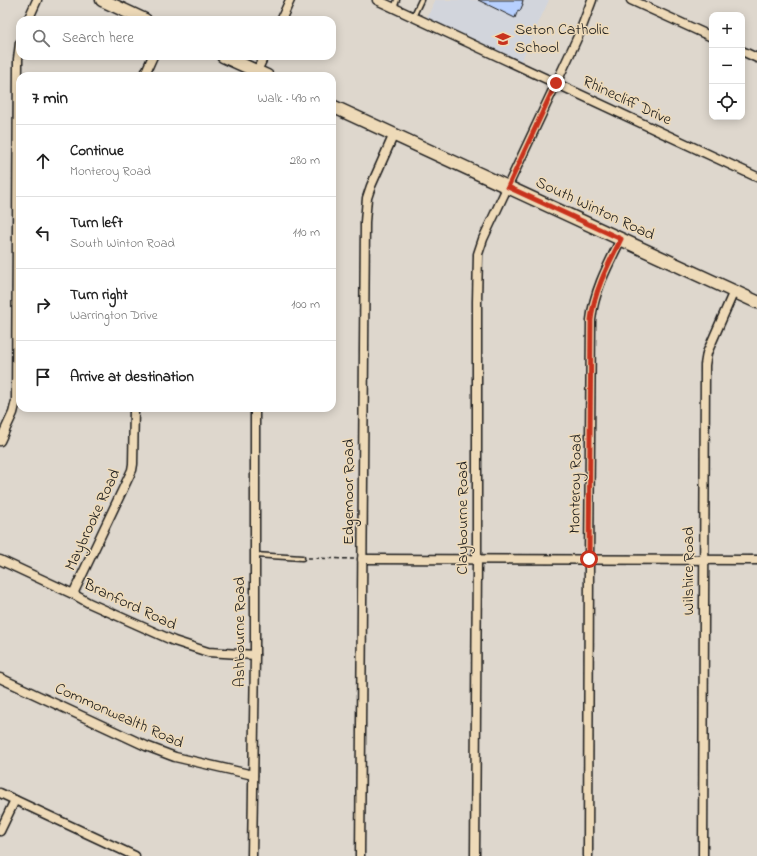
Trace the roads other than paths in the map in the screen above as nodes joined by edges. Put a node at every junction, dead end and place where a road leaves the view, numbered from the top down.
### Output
1 (37, 0) edge
2 (102, 0) edge
3 (290, 0) edge
4 (377, 0) edge
5 (421, 0) edge
6 (592, 0) edge
7 (631, 0) edge
8 (396, 4) edge
9 (30, 16) edge
10 (136, 16) edge
11 (283, 16) edge
12 (413, 17) junction
13 (709, 37) edge
14 (745, 52) edge
15 (757, 58) edge
16 (18, 60) edge
17 (151, 60) edge
18 (232, 60) edge
19 (264, 60) edge
20 (18, 72) edge
21 (146, 72) edge
22 (258, 72) edge
23 (262, 72) edge
24 (556, 83) junction
25 (336, 108) edge
26 (394, 134) junction
27 (757, 177) edge
28 (508, 187) junction
29 (621, 239) junction
30 (734, 291) junction
31 (757, 302) edge
32 (16, 401) edge
33 (134, 412) edge
34 (255, 412) edge
35 (0, 441) edge
36 (255, 555) junction
37 (302, 558) road end
38 (362, 559) junction
39 (477, 559) junction
40 (589, 559) junction
41 (0, 560) edge
42 (703, 560) junction
43 (757, 560) edge
44 (73, 594) junction
45 (255, 656) junction
46 (0, 678) edge
47 (253, 776) junction
48 (0, 794) edge
49 (15, 800) junction
50 (0, 831) edge
51 (135, 856) edge
52 (252, 856) edge
53 (360, 856) edge
54 (475, 856) edge
55 (588, 856) edge
56 (703, 856) edge

1 - 9 street
2 - 10 main road
3 - 11 street
4 - 8 street, Rhinecliff Drive
5 - 12 lane
6 - 24 street, Claybourne Road
7 - 13 street
8 - 12 street, Rhinecliff Drive
12 - 24 street, Rhinecliff Drive
14 - 15 street
16 - 20 street
17 - 21 street
18 - 22 main road
19 - 23 street
24 - 27 street, Rhinecliff Drive
24 - 28 street, Claybourne Road
25 - 26 main road, South Winton Road
26 - 28 main road, South Winton Road
26 - 38 street, Edgemoor Road
28 - 29 main road, South Winton Road
28 - 39 street, Claybourne Road
29 - 30 main road, South Winton Road
29 - 40 street, Monteroy Road
30 - 31 main road, South Winton Road
30 - 42 street, Wilshire Road
32 - 35 street
33 - 44 street, Maybrooke Road
34 - 36 street, Ashbourne Road
36 - 37 lane
36 - 45 street, Ashbourne Road
38 - 39 street
38 - 53 street, Edgemoor Road
39 - 40 street
39 - 54 street, Claybourne Road
40 - 42 street
40 - 55 street, Monteroy Road
41 - 44 street, Branford Road
42 - 43 street
42 - 56 street, Wilshire Road
44 - 45 street, Branford Road
45 - 47 street, Ashbourne Road
46 - 47 street, Commonwealth Road
47 - 52 street, Ashbourne Road
48 - 49 street
49 - 50 street
49 - 51 street

